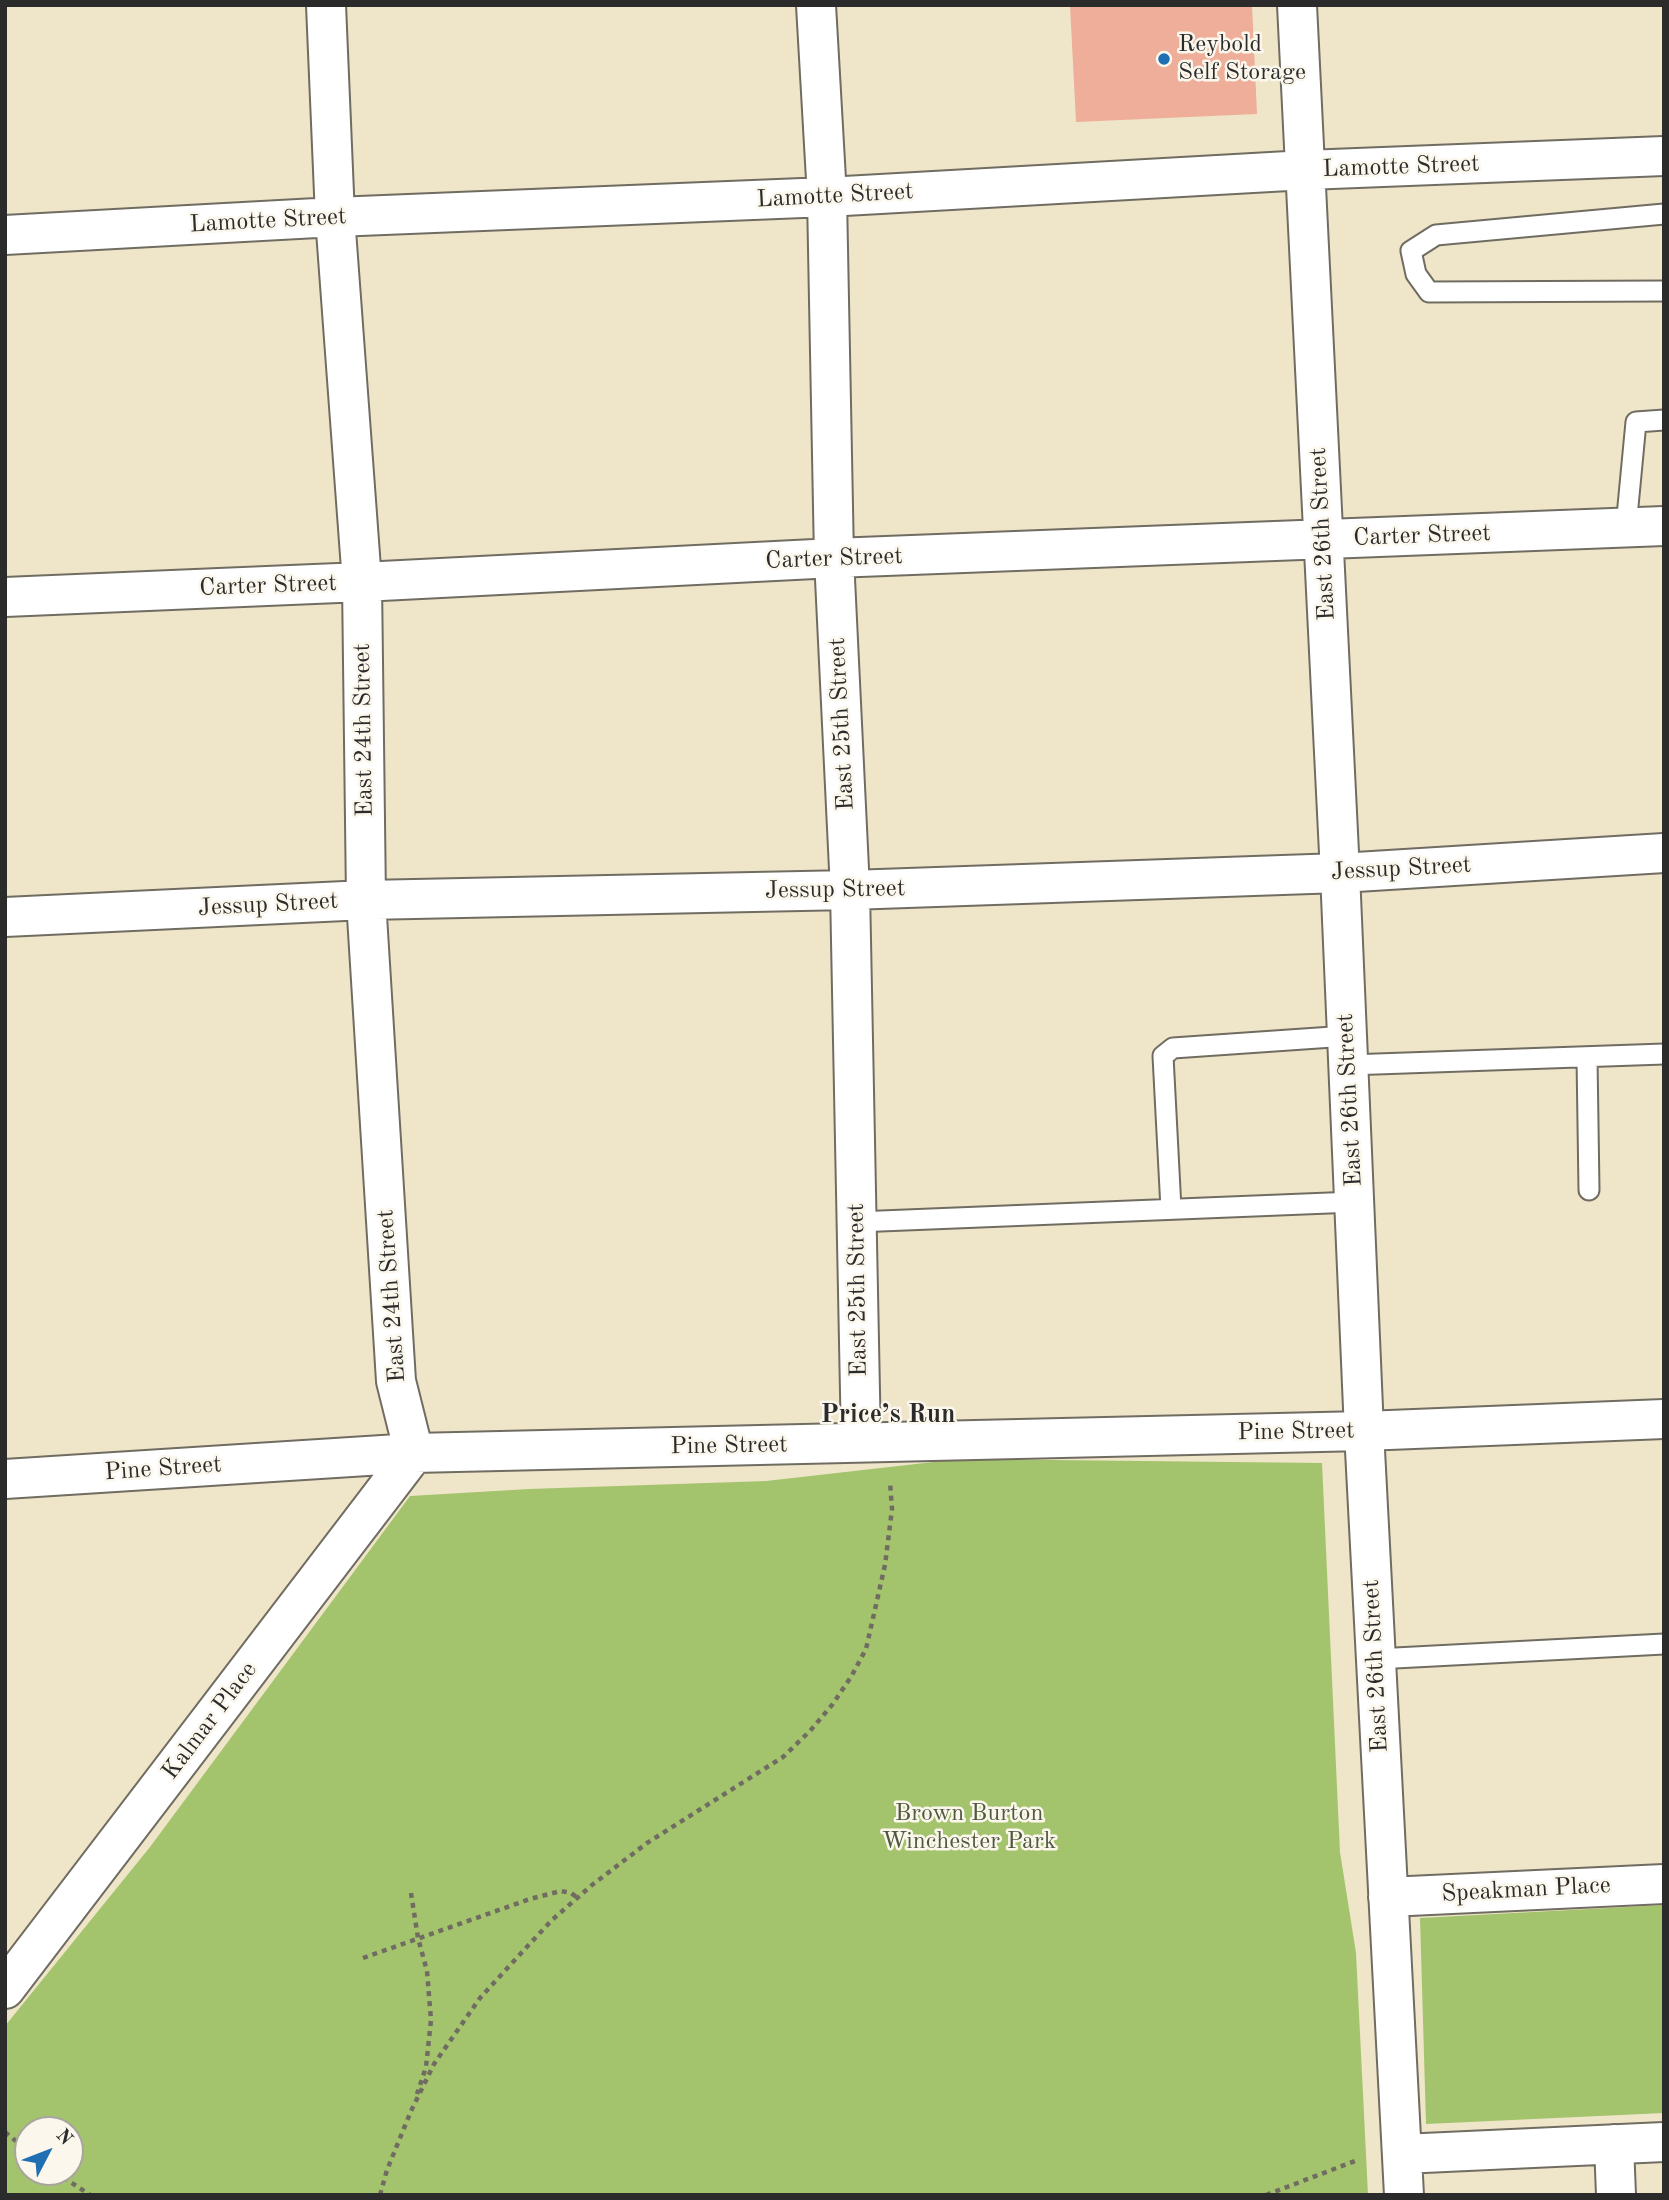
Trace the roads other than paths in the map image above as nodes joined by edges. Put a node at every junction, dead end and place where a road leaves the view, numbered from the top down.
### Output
1 (326, 5) edge
2 (816, 5) edge
3 (1297, 5) edge
4 (1664, 156) edge
5 (1306, 170) junction
6 (827, 197) junction
7 (1664, 214) edge
8 (335, 217) junction
9 (5, 235) edge
10 (1664, 291) edge
11 (1664, 419) edge
12 (1664, 526) edge
13 (1626, 527) junction
14 (1323, 540) junction
15 (834, 558) junction
16 (362, 582) junction
17 (5, 597) edge
18 (1664, 853) edge
19 (1340, 873) junction
20 (850, 890) junction
21 (366, 900) junction
22 (5, 917) edge
23 (1347, 1050) junction
24 (1664, 1054) edge
25 (1587, 1058) junction
26 (1589, 1191) dead end
27 (1354, 1202) junction
28 (1171, 1209) junction
29 (856, 1222) junction
30 (1664, 1419) edge
31 (1364, 1431) junction
32 (860, 1442) junction
33 (414, 1453) junction
34 (5, 1479) edge
35 (1664, 1644) edge
36 (1376, 1659) junction
37 (1664, 1884) edge
38 (1388, 1897) junction
39 (5, 1989) edge
40 (1664, 2142) edge
41 (1614, 2144) junction
42 (1402, 2154) junction
43 (1404, 2195) edge
44 (1616, 2195) edge

1 - 8 street, East 24th Street
2 - 6 street, East 25th Street
3 - 5 street, East 26th Street
4 - 5 street, Lamotte Street
5 - 6 street, Lamotte Street
5 - 14 street, East 26th Street
6 - 8 street, Lamotte Street
6 - 15 street, East 25th Street
7 - 10 lane
8 - 9 street, Lamotte Street
8 - 16 street, East 24th Street
11 - 13 lane
12 - 13 street, Carter Street
13 - 14 street, Carter Street
14 - 15 street, Carter Street
14 - 19 street, East 26th Street
15 - 16 street, Carter Street
15 - 20 street, East 25th Street
16 - 17 street, Carter Street
16 - 21 street, East 24th Street
18 - 19 street, Jessup Street
19 - 20 street, Jessup Street
19 - 23 street, East 26th Street
20 - 21 street, Jessup Street
20 - 29 street, East 25th Street
21 - 22 street, Jessup Street
21 - 33 street, East 24th Street
23 - 25 lane
23 - 27 street, East 26th Street
23 - 28 lane
24 - 25 lane
25 - 26 lane
27 - 28 lane
27 - 31 street, East 26th Street
28 - 29 lane
29 - 32 street, East 25th Street
30 - 31 street, Pine Street
31 - 32 street, Pine Street
31 - 36 street, East 26th Street
32 - 33 street, Pine Street
33 - 34 street, Pine Street
33 - 39 street, Kalmar Place
35 - 36 lane
36 - 38 street, East 26th Street
37 - 38 street, Speakman Place
38 - 42 street, East 26th Street
40 - 41 street
41 - 42 street
41 - 44 street
42 - 43 street, East 26th Street

